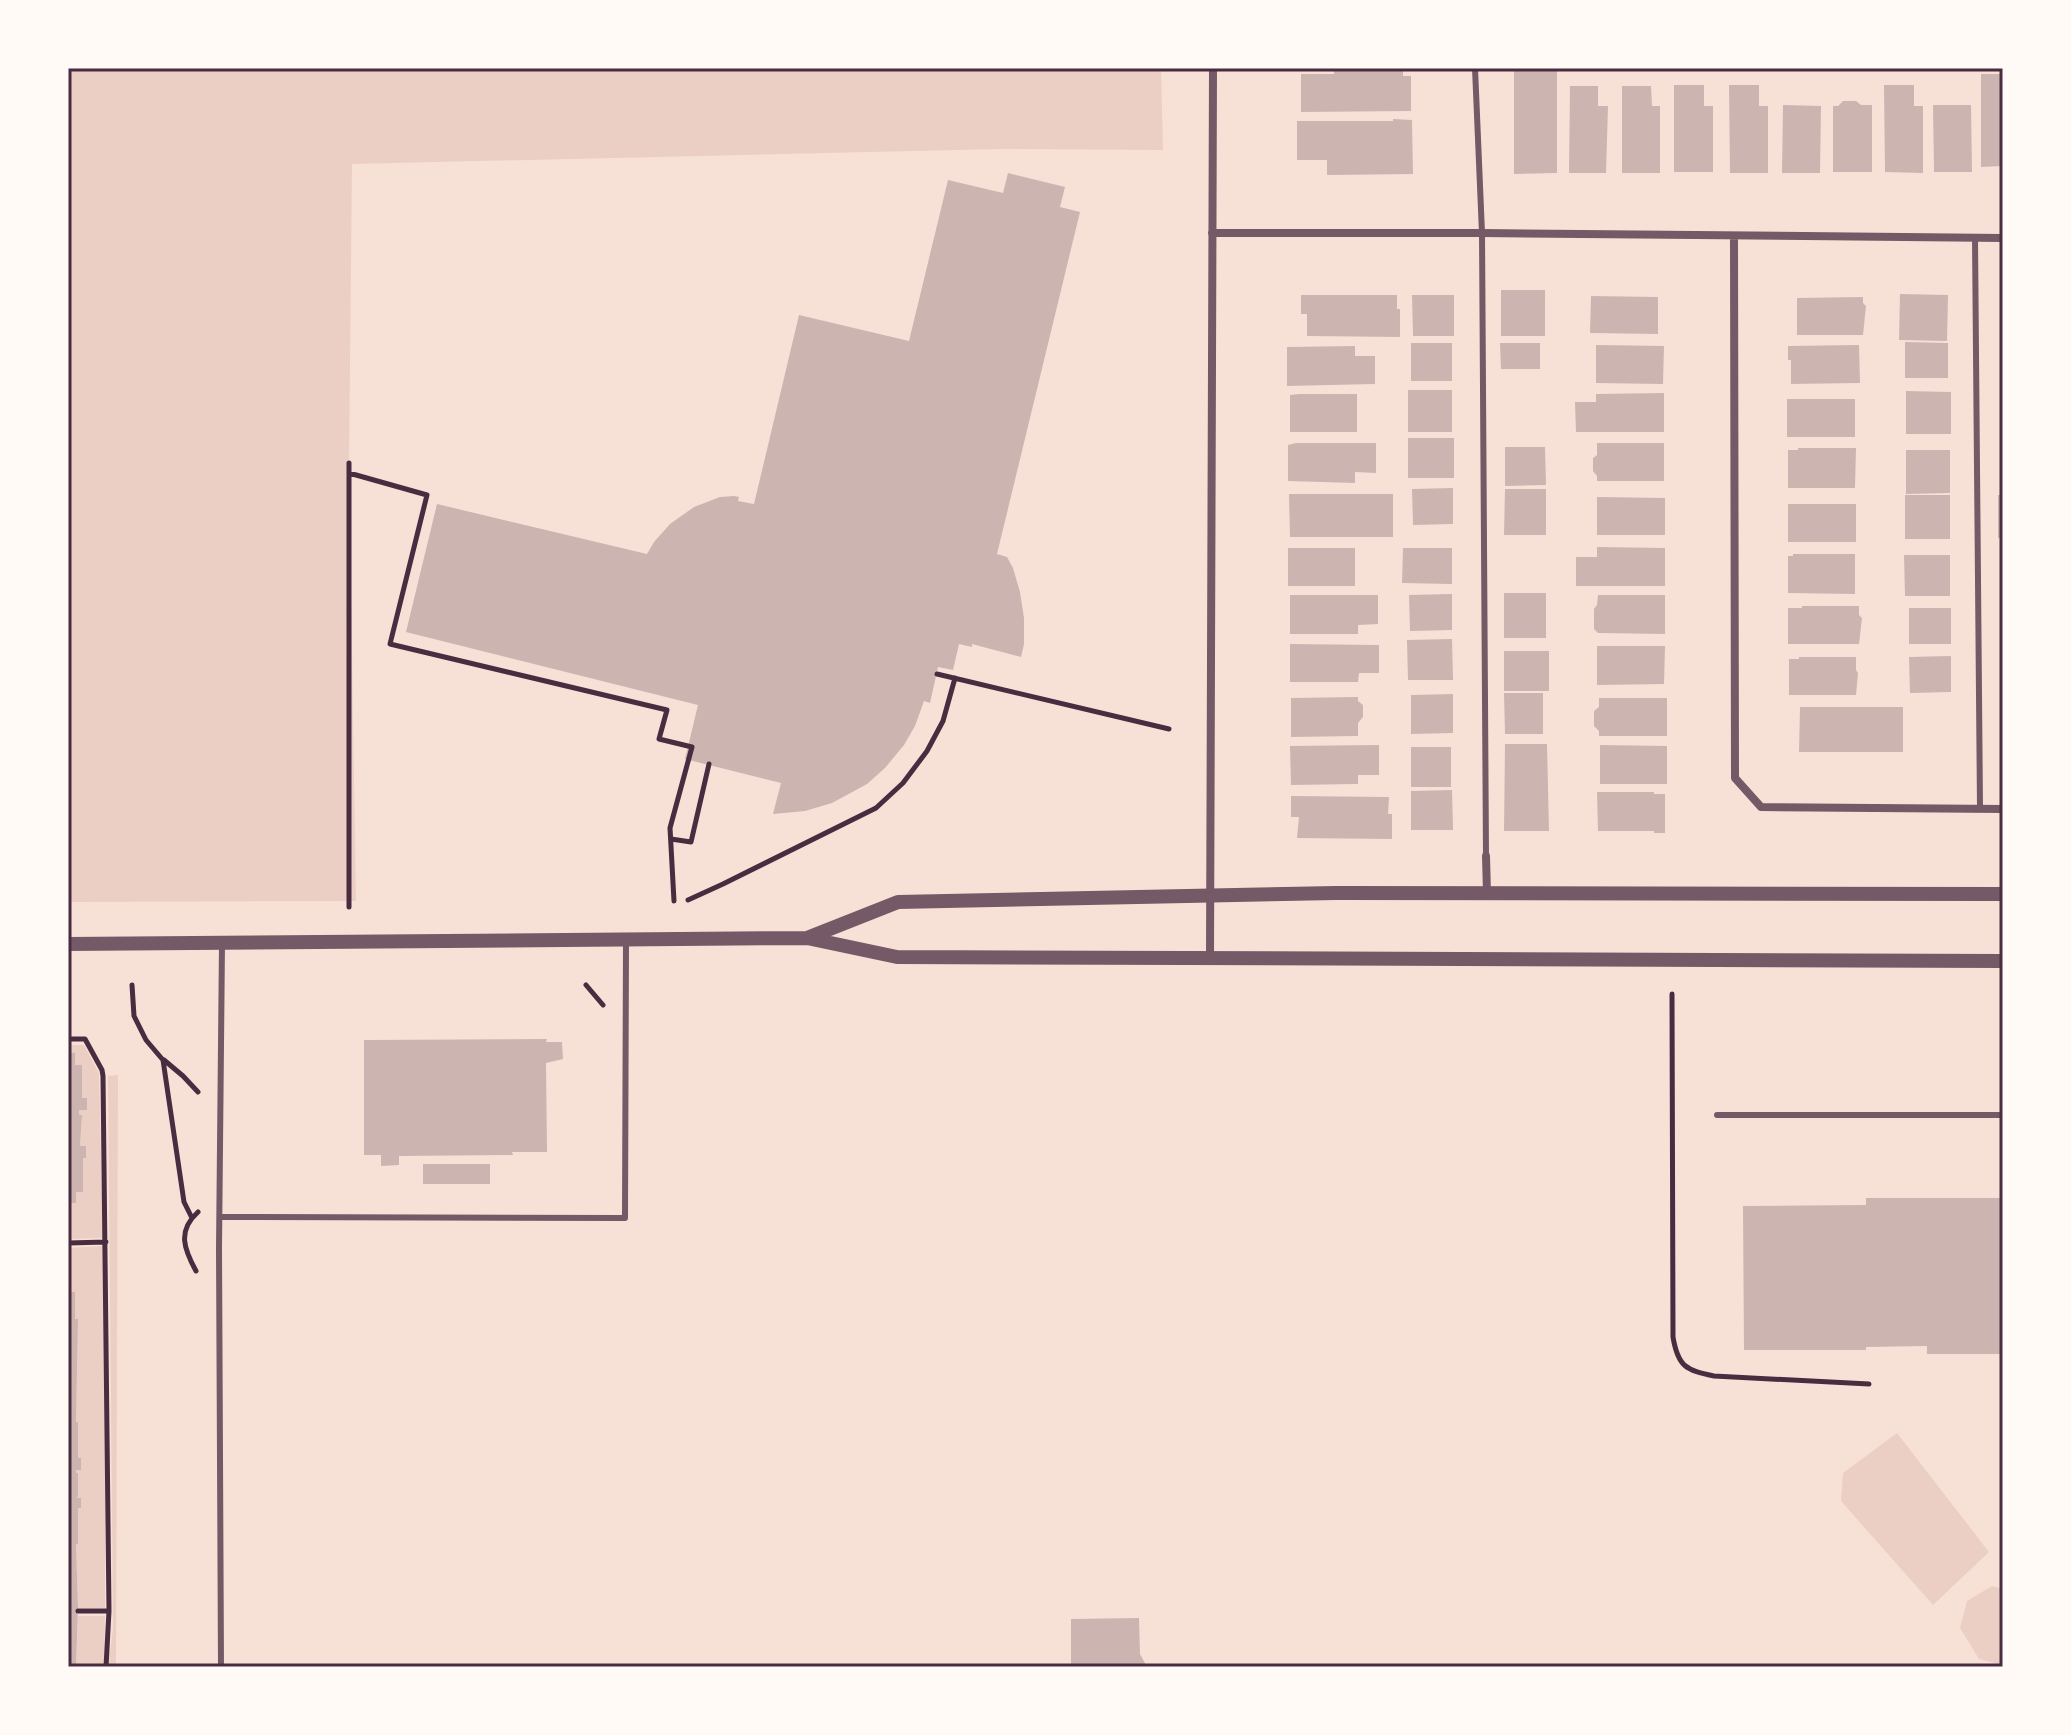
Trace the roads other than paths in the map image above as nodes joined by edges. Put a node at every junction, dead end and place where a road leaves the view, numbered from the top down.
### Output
1 (1213, 68) edge
2 (1475, 68) edge
3 (1212, 233) junction
4 (1482, 233) junction
5 (1734, 236) junction
6 (1975, 238) junction
7 (2003, 238) edge
8 (1980, 808) junction
9 (2003, 809) edge
10 (1486, 856) joint
11 (1487, 894) junction
12 (2003, 894) edge
13 (1210, 896) junction
14 (807, 938) junction
15 (626, 940) junction
16 (222, 943) junction
17 (68, 944) edge
18 (1210, 958) junction
19 (2003, 961) edge
20 (1717, 1115) dead end
21 (2003, 1115) edge
22 (220, 1217) junction
23 (221, 1667) edge

1 - 3 street
2 - 4 lane
3 - 4 street
3 - 13 street
4 - 5 street
4 - 10 lane
5 - 6 street
5 - 8 street
6 - 7 street
6 - 8 lane
8 - 9 street
10 - 11 street
11 - 12 street
11 - 13 street
13 - 14 street
13 - 18 street
14 - 15 street
14 - 18 street
15 - 16 street
15 - 22 lane
16 - 17 street
16 - 22 lane
18 - 19 street
20 - 21 lane
22 - 23 lane

